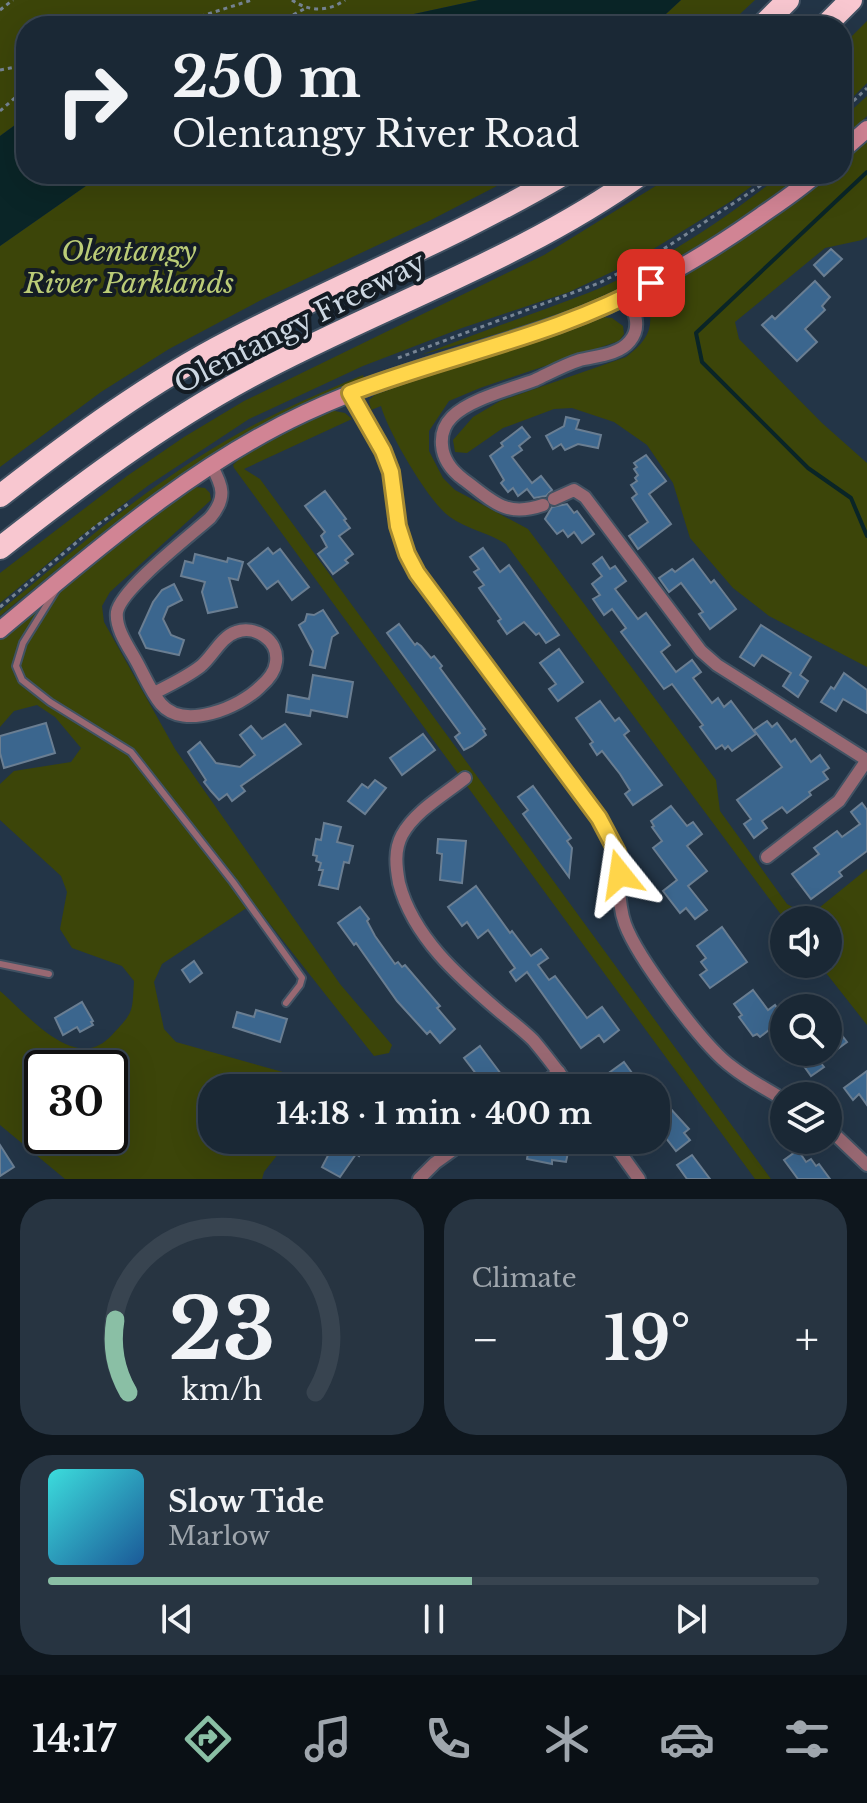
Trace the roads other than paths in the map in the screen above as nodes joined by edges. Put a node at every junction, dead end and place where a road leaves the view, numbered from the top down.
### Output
1 (788, 0) edge
2 (851, 0) edge
3 (772, 16) edge
4 (835, 16) edge
5 (545, 184) edge
6 (625, 184) edge
7 (803, 184) edge
8 (628, 296) junction
9 (350, 393) junction
10 (211, 465) junction
11 (0, 496) edge
12 (0, 548) edge
13 (61, 579) junction
14 (0, 630) edge
15 (154, 693) junction
16 (867, 760) edge
17 (465, 778) dead end
18 (767, 857) dead end
19 (0, 964) edge
20 (49, 974) dead end
21 (286, 1003) dead end
22 (559, 1072) joint
23 (556, 1074) edge
24 (770, 1091) edge
25 (842, 1141) edge
26 (448, 1154) edge
27 (621, 1154) edge
28 (867, 1165) edge
29 (419, 1179) edge
30 (639, 1179) edge

1 - 3 highway
2 - 4 highway
5 - 11 highway, Olentangy Freeway
6 - 12 highway, Olentangy Freeway
7 - 8 main road
8 - 9 main road
8 - 16 street
9 - 10 main road
9 - 24 street
10 - 13 main road
10 - 15 street
13 - 14 main road
13 - 21 lane
15 - 15 street
16 - 18 street
17 - 22 street
19 - 20 lane
22 - 23 street
25 - 28 street
26 - 29 street
27 - 30 street

